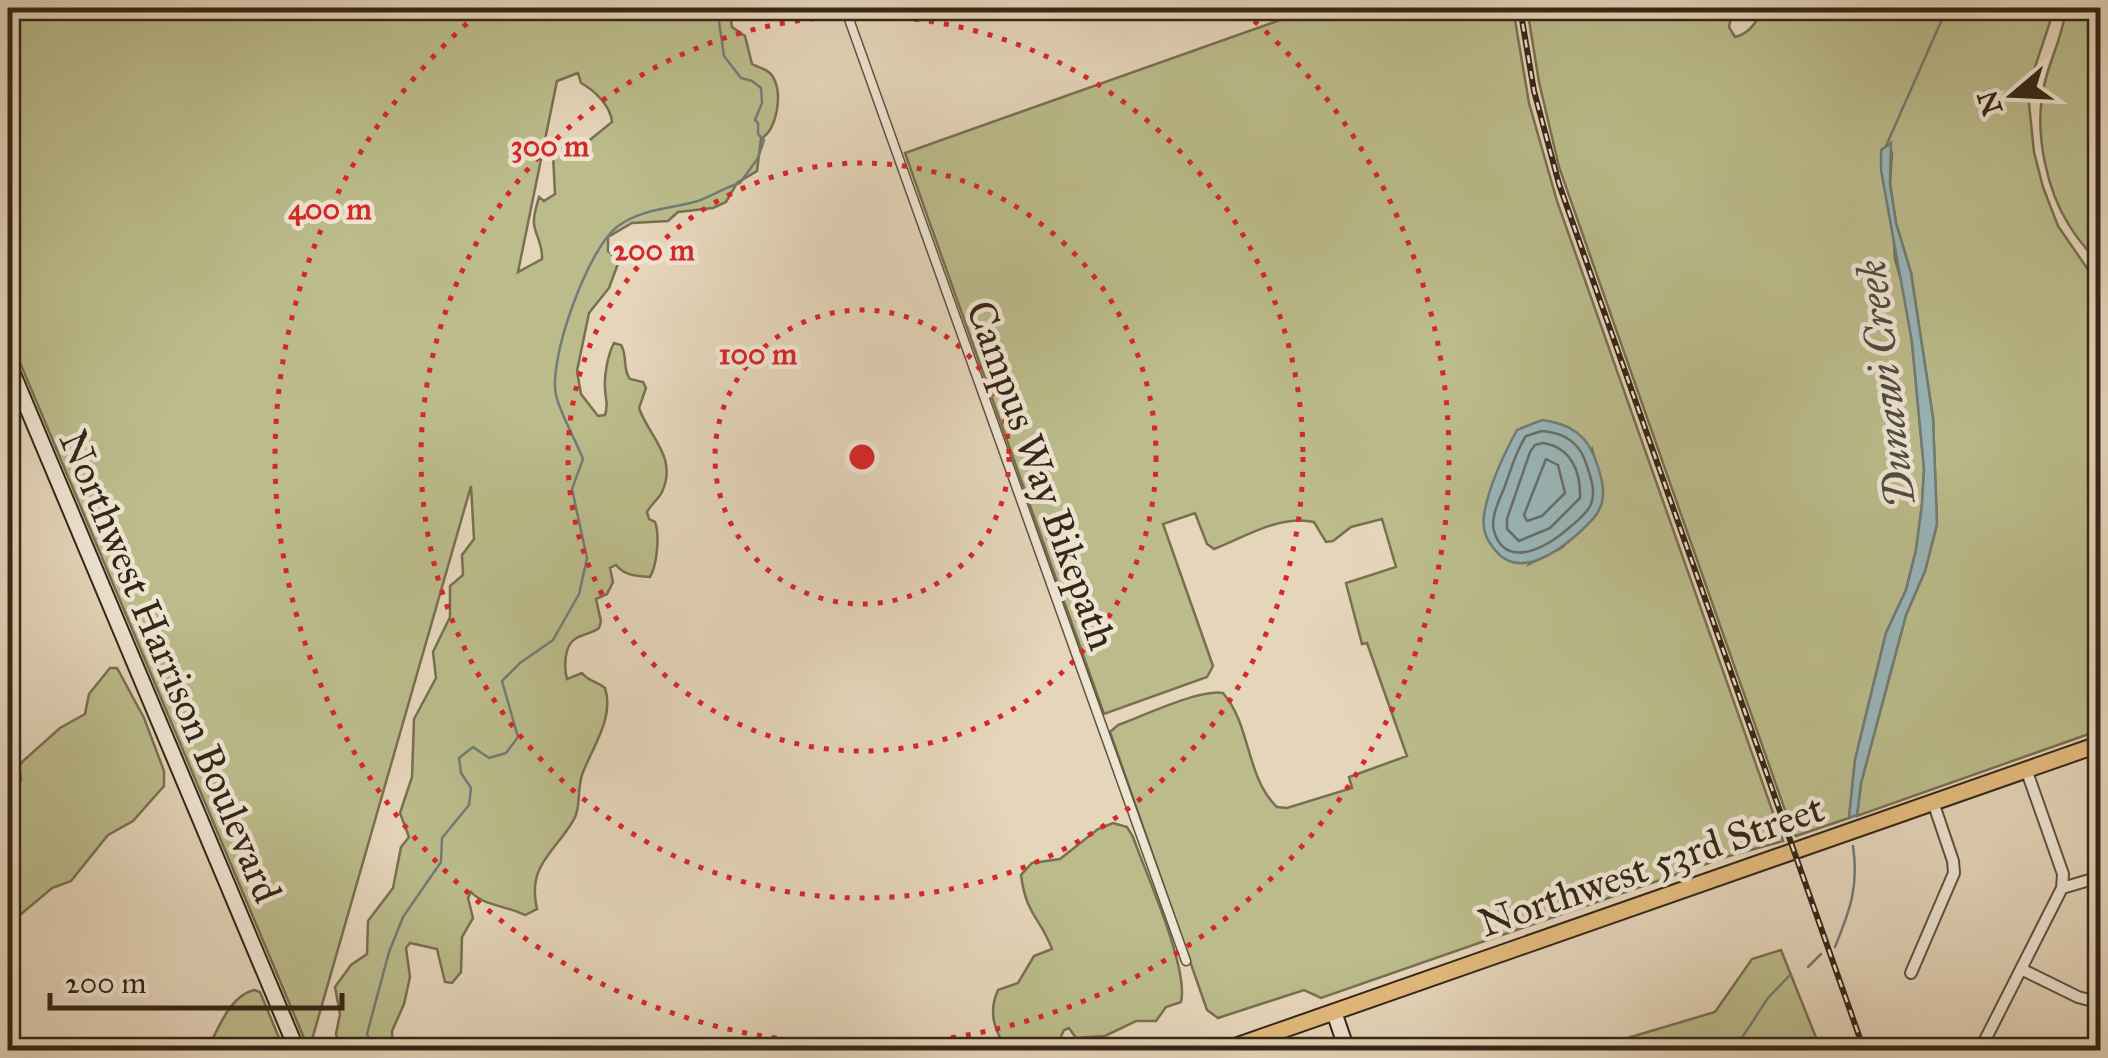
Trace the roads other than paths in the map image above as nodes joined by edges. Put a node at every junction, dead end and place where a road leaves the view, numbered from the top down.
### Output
1 (845, 8) edge
2 (8, 362) edge
3 (2100, 744) edge
4 (2026, 769) junction
5 (1933, 802) junction
6 (2100, 877) edge
7 (2062, 888) junction
8 (1186, 961) dead end
9 (2021, 969) junction
10 (1911, 973) dead end
11 (2100, 1003) edge
12 (1334, 1012) junction
13 (297, 1050) edge
14 (1225, 1050) edge
15 (1348, 1050) edge
16 (1980, 1050) edge

1 - 8 street, Campus Way Bikepath
2 - 13 main road, Northwest Harrison Boulevard
3 - 4 main road, Northwest 53rd Street
4 - 5 main road, Northwest 53rd Street
4 - 7 street
5 - 10 street
5 - 12 main road, Northwest 53rd Street
6 - 7 street
7 - 9 street
9 - 11 street
9 - 16 street
12 - 14 main road, Northwest 53rd Street
12 - 15 main road

